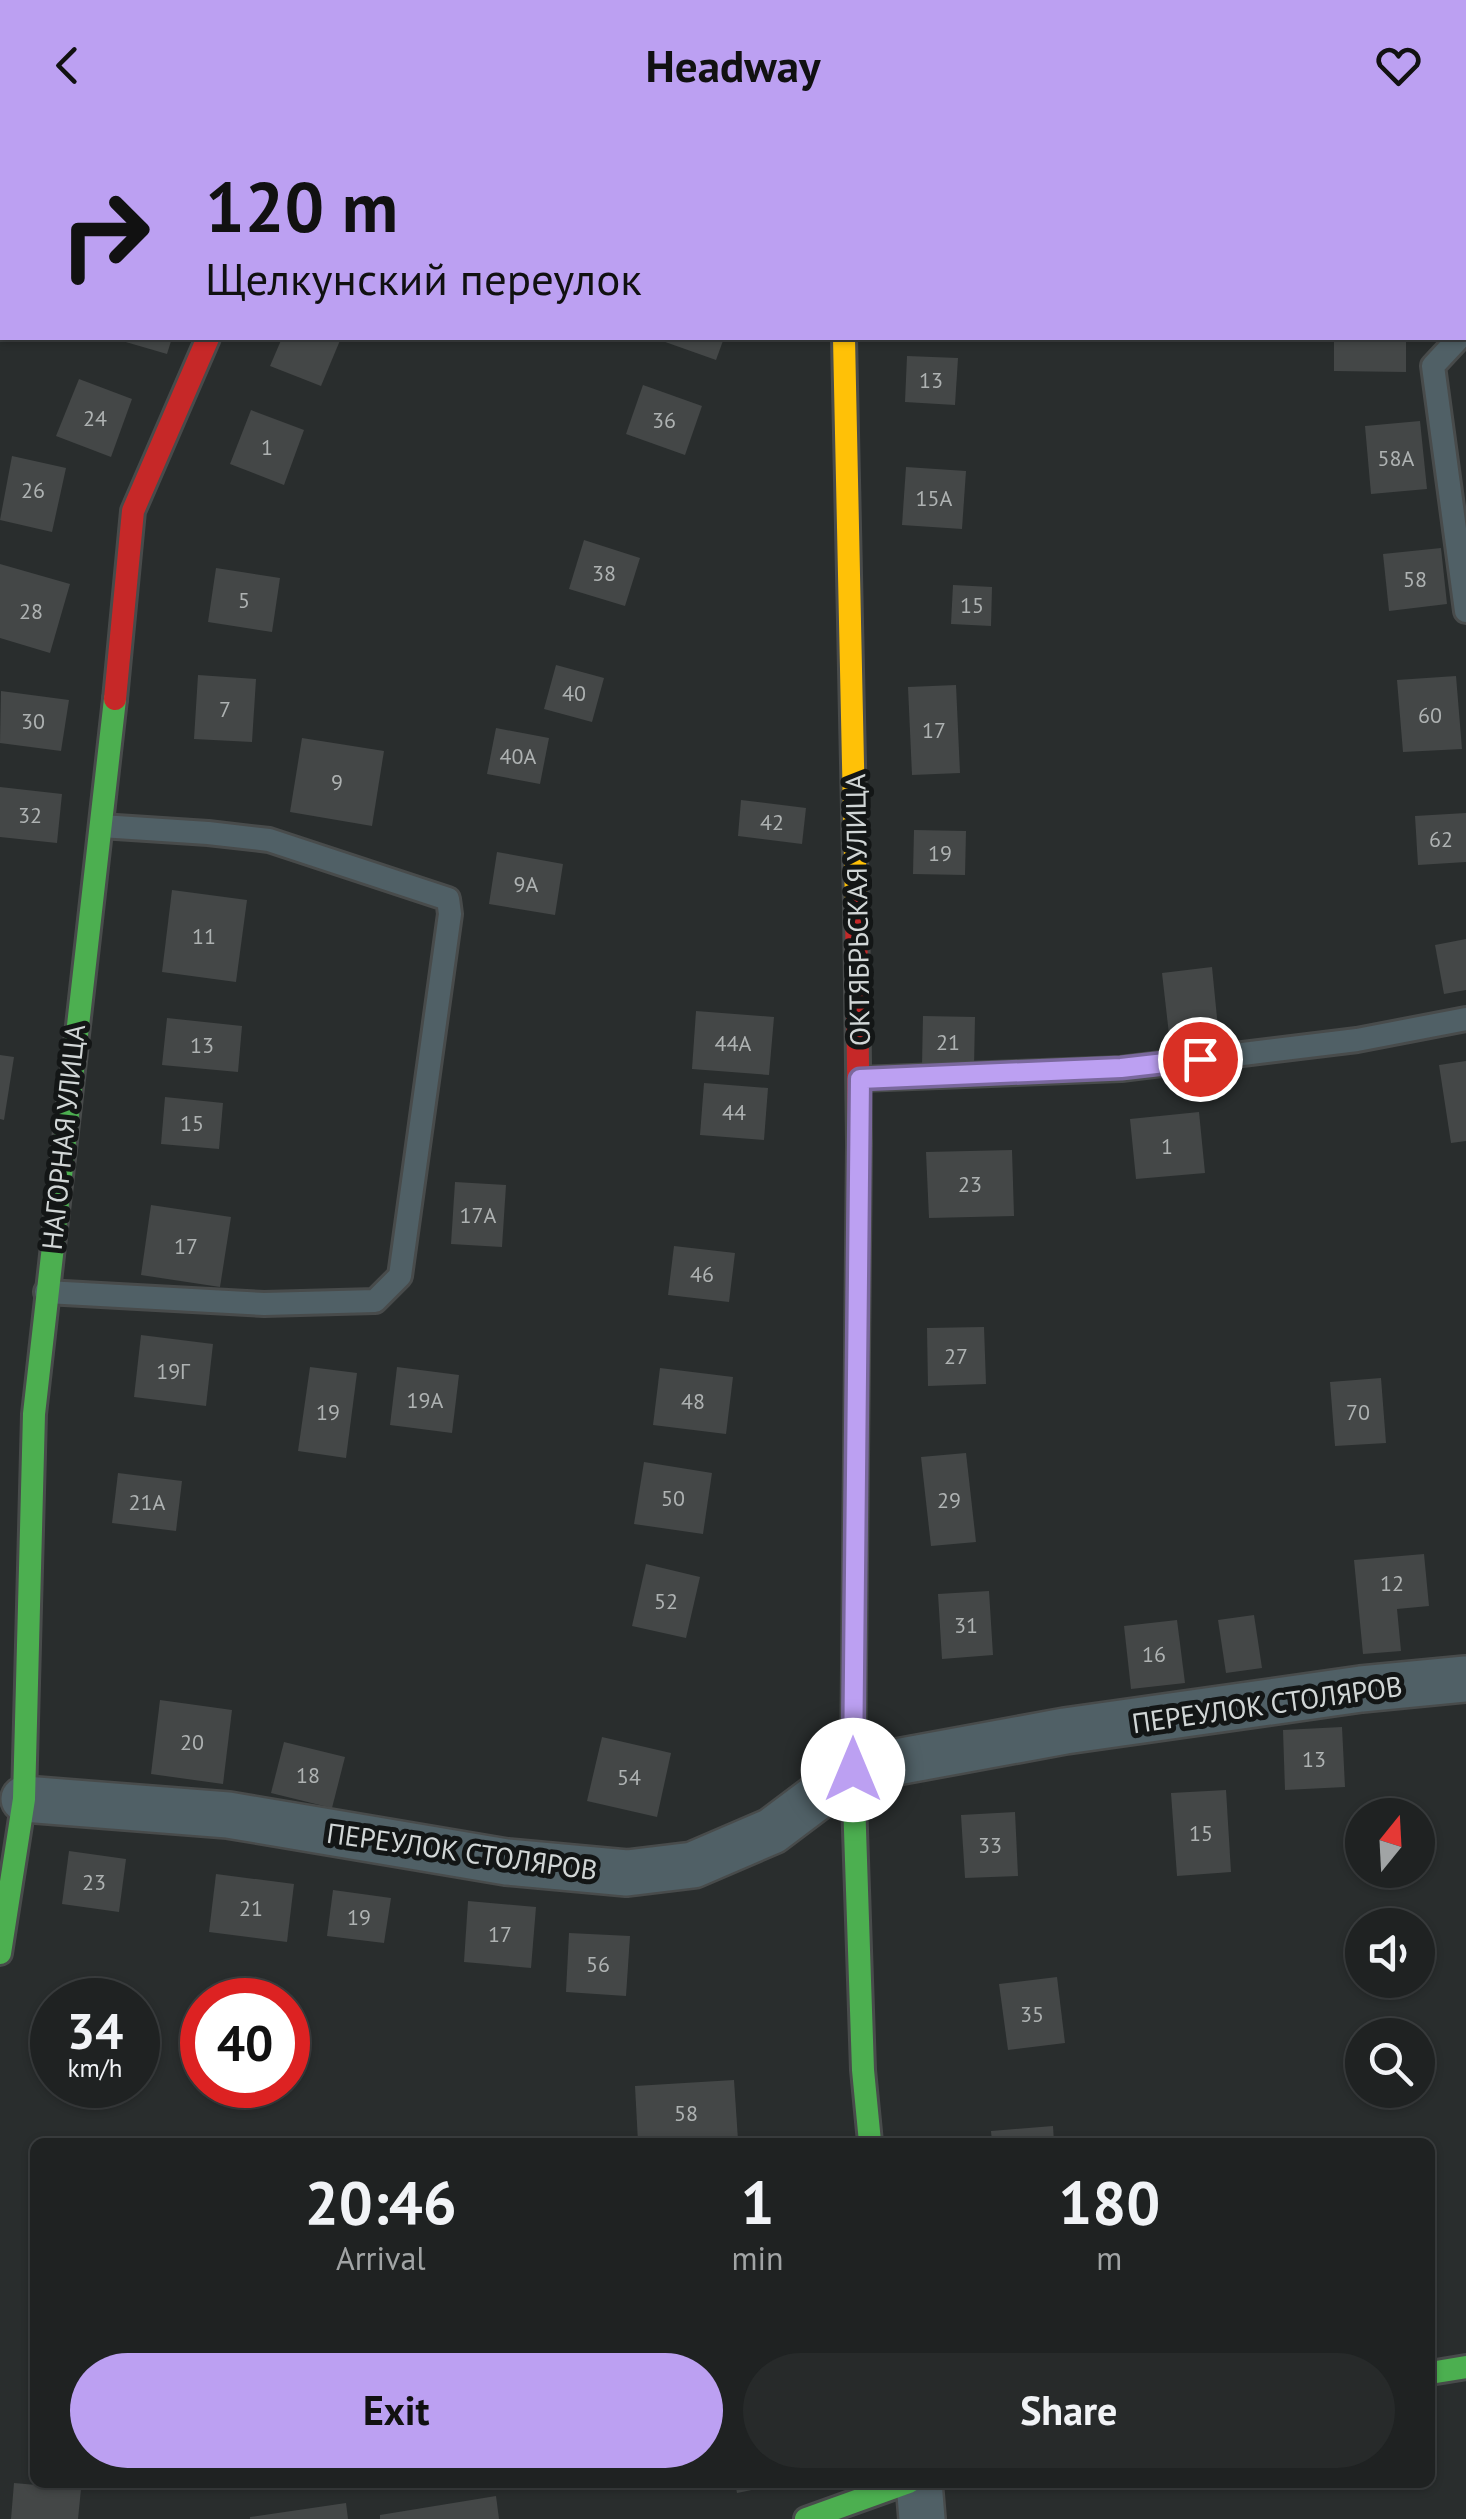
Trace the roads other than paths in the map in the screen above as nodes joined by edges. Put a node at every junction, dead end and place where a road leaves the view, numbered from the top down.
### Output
1 (207, 340) edge
2 (844, 340) edge
3 (1457, 340) edge
4 (1466, 612) edge
5 (99, 826) junction
6 (1466, 1020) edge
7 (860, 1079) junction
8 (46, 1292) junction
9 (1466, 1679) edge
10 (853, 1770) junction
11 (12, 1798) edge
12 (0, 1953) edge
13 (870, 2138) edge
14 (1466, 2366) edge
15 (1435, 2371) edge
16 (893, 2488) edge
17 (919, 2488) edge
18 (806, 2519) edge
19 (922, 2519) edge

1 - 5 street, НАГОРНАЯ УЛИЦА
2 - 7 street, ОКТЯБРЬСКАЯ УЛИЦА
3 - 4 lane
5 - 8 street, НАГОРНАЯ УЛИЦА
5 - 8 lane
6 - 7 lane
7 - 10 street, ОКТЯБРЬСКАЯ УЛИЦА
8 - 11 street, НАГОРНАЯ УЛИЦА
9 - 10 street, ПЕРЕУЛОК СТОЛЯРОВ
10 - 11 street, ПЕРЕУЛОК СТОЛЯРОВ
10 - 13 street, ОКТЯБРЬСКАЯ УЛИЦА
11 - 12 street, НАГОРНАЯ УЛИЦА
14 - 15 street
16 - 18 street
17 - 19 street

